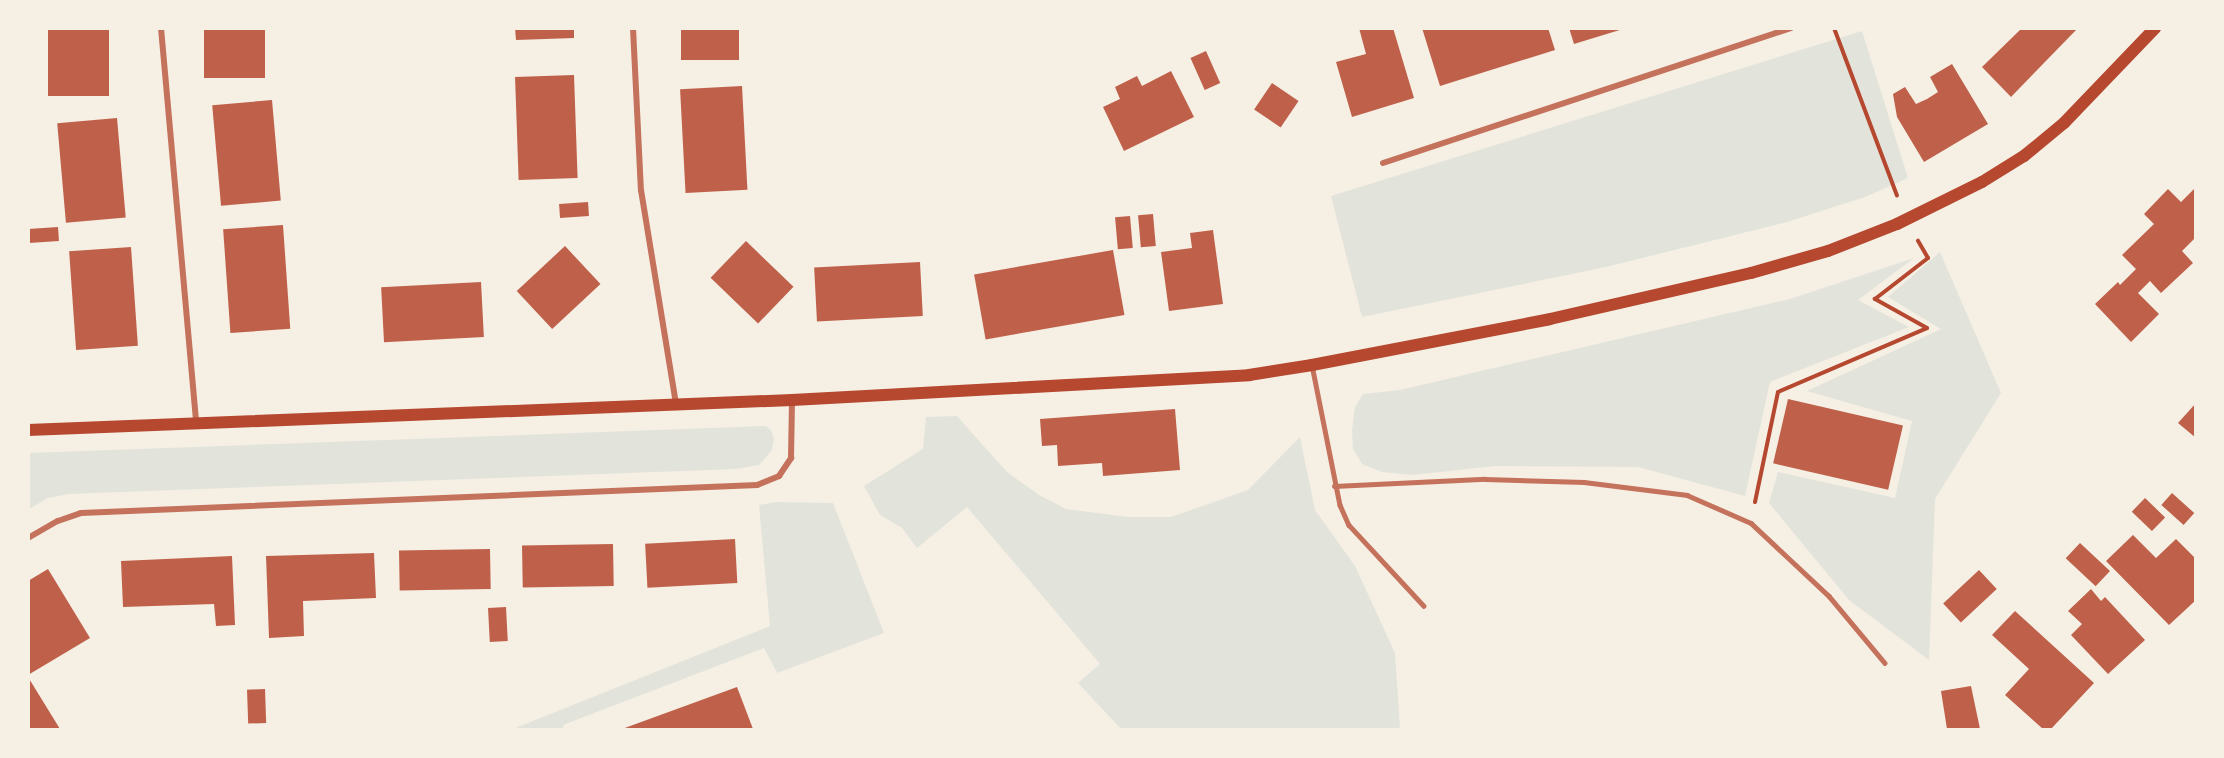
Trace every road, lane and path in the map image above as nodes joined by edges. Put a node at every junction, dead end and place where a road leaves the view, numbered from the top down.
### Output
1 (161, 28) edge
2 (633, 28) edge
3 (1791, 28) edge
4 (1834, 28) edge
5 (2155, 28) edge
6 (1383, 163) dead end
7 (1894, 187) dead end
8 (1906, 219) junction
9 (1312, 365) junction
10 (792, 400) junction
11 (676, 404) junction
12 (196, 422) junction
13 (28, 430) edge
14 (1334, 486) junction
15 (1751, 523) junction
16 (28, 538) edge
17 (1424, 606) dead end
18 (1885, 663) dead end

1 - 12 street
2 - 11 street
3 - 6 street
4 - 7 path
5 - 8 main road
8 - 9 main road
8 - 15 path
9 - 10 main road
9 - 14 lane
10 - 11 main road
10 - 16 street
11 - 12 main road
12 - 13 main road
14 - 15 lane
14 - 17 lane
15 - 18 lane

